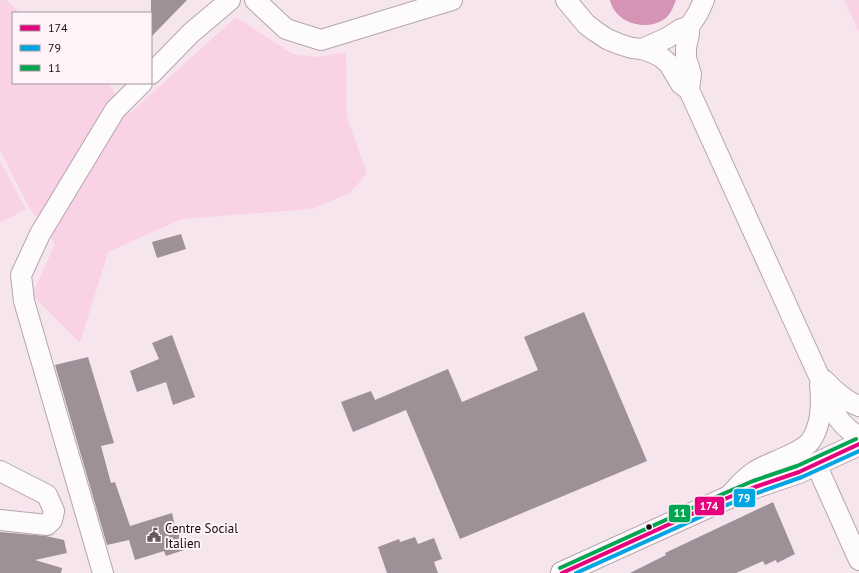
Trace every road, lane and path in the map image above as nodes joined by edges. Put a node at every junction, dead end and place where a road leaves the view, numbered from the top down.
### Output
1 (230, 0) edge
2 (255, 0) edge
3 (452, 0) edge
4 (566, 0) edge
5 (704, 0) edge
6 (689, 27) junction
7 (642, 49) junction
8 (152, 73) edge
9 (141, 84) edge
10 (689, 90) junction
11 (819, 375) junction
12 (859, 406) edge
13 (859, 436) edge
14 (859, 444) edge
15 (816, 464) junction
16 (0, 471) edge
17 (728, 498) junction
18 (0, 520) edge
19 (859, 560) edge
20 (104, 573) edge
21 (562, 573) edge

1 - 8 street
2 - 3 street
4 - 7 street
5 - 6 street
6 - 7 street
6 - 10 street
7 - 10 street
9 - 20 street
10 - 11 street
11 - 12 street
11 - 13 street
11 - 17 street
14 - 15 main road
15 - 17 main road
15 - 19 street
16 - 18 street
17 - 21 main road

